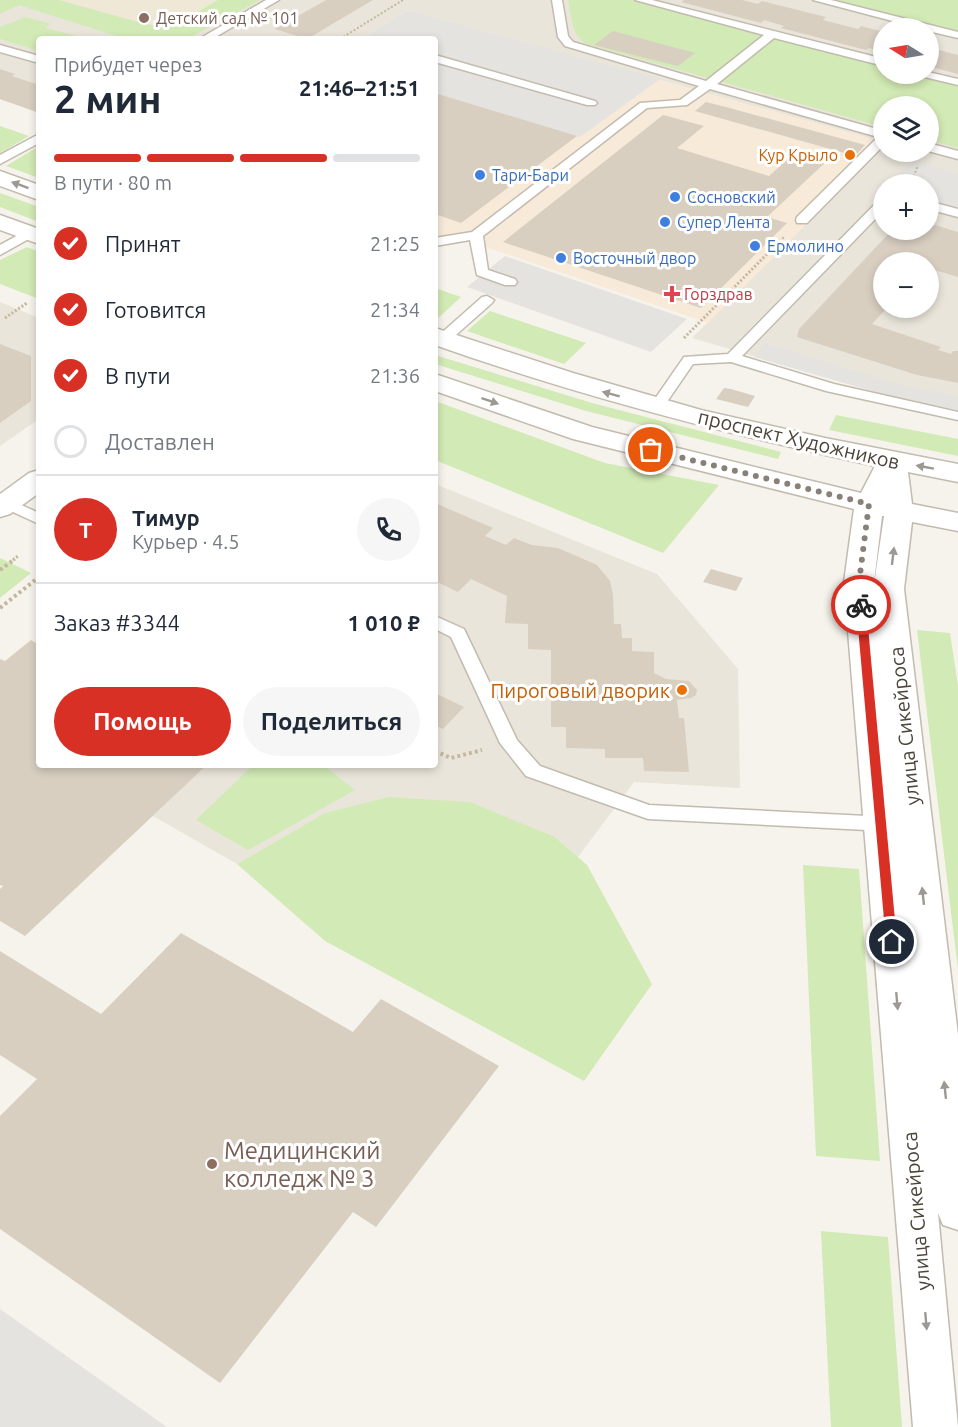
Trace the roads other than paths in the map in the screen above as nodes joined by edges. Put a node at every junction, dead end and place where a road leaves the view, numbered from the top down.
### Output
1 (274, 0) edge
2 (557, 0) edge
3 (640, 0) edge
4 (818, 0) edge
5 (772, 34) junction
6 (958, 35) edge
7 (211, 36) edge
8 (0, 48) edge
9 (36, 59) edge
10 (438, 59) edge
11 (873, 60) edge
12 (939, 78) edge
13 (958, 82) edge
14 (708, 85) junction
15 (591, 103) dead end
16 (873, 134) edge
17 (36, 140) edge
18 (873, 148) edge
19 (939, 150) edge
20 (958, 155) edge
21 (0, 160) edge
22 (0, 178) edge
23 (36, 192) edge
24 (939, 208) edge
25 (873, 213) edge
26 (958, 213) edge
27 (802, 220) road end
28 (0, 222) edge
29 (34, 235) edge
30 (476, 235) junction
31 (438, 241) edge
32 (0, 251) edge
33 (510, 282) dead end
34 (487, 300) dead end
35 (439, 338) edge
36 (732, 358) junction
37 (438, 383) edge
38 (657, 406) junction
39 (958, 416) edge
40 (892, 461) junction
41 (958, 473) edge
42 (36, 481) edge
43 (3, 505) edge
44 (884, 507) junction
45 (36, 518) edge
46 (958, 522) edge
47 (438, 623) edge
48 (898, 825) junction
49 (915, 1201) junction
50 (957, 1205) edge
51 (958, 1211) edge
52 (936, 1427) edge

1 - 7 lane
2 - 14 lane
3 - 5 lane
4 - 6 lane
5 - 11 lane
5 - 14 lane
8 - 9 lane
10 - 15 lane
12 - 13 lane
14 - 16 lane
14 - 30 lane
17 - 21 lane
18 - 27 lane
19 - 20 lane
23 -> 22 street
24 - 26 lane
25 - 36 lane
28 - 29 street
29 - 32 lane
30 - 31 lane
30 - 33 lane
34 - 35 lane
38 -> 35 street, проспект Художников
36 - 38 lane
36 - 39 lane
37 -> 44 street
38 - 40 street, проспект Художников
41 -> 40 street, проспект Художников
40 - 44 street, улица Сикейроса
42 - 43 street
43 - 45 lane
44 - 46 street
44 - 48 street, улица Сикейроса
47 - 48 lane
48 -> 49 street, улица Сикейроса
50 -> 48 street, улица Сикейроса
49 - 50 lane
49 -> 52 street, улица Сикейроса
50 - 51 street, улица Сикейроса

